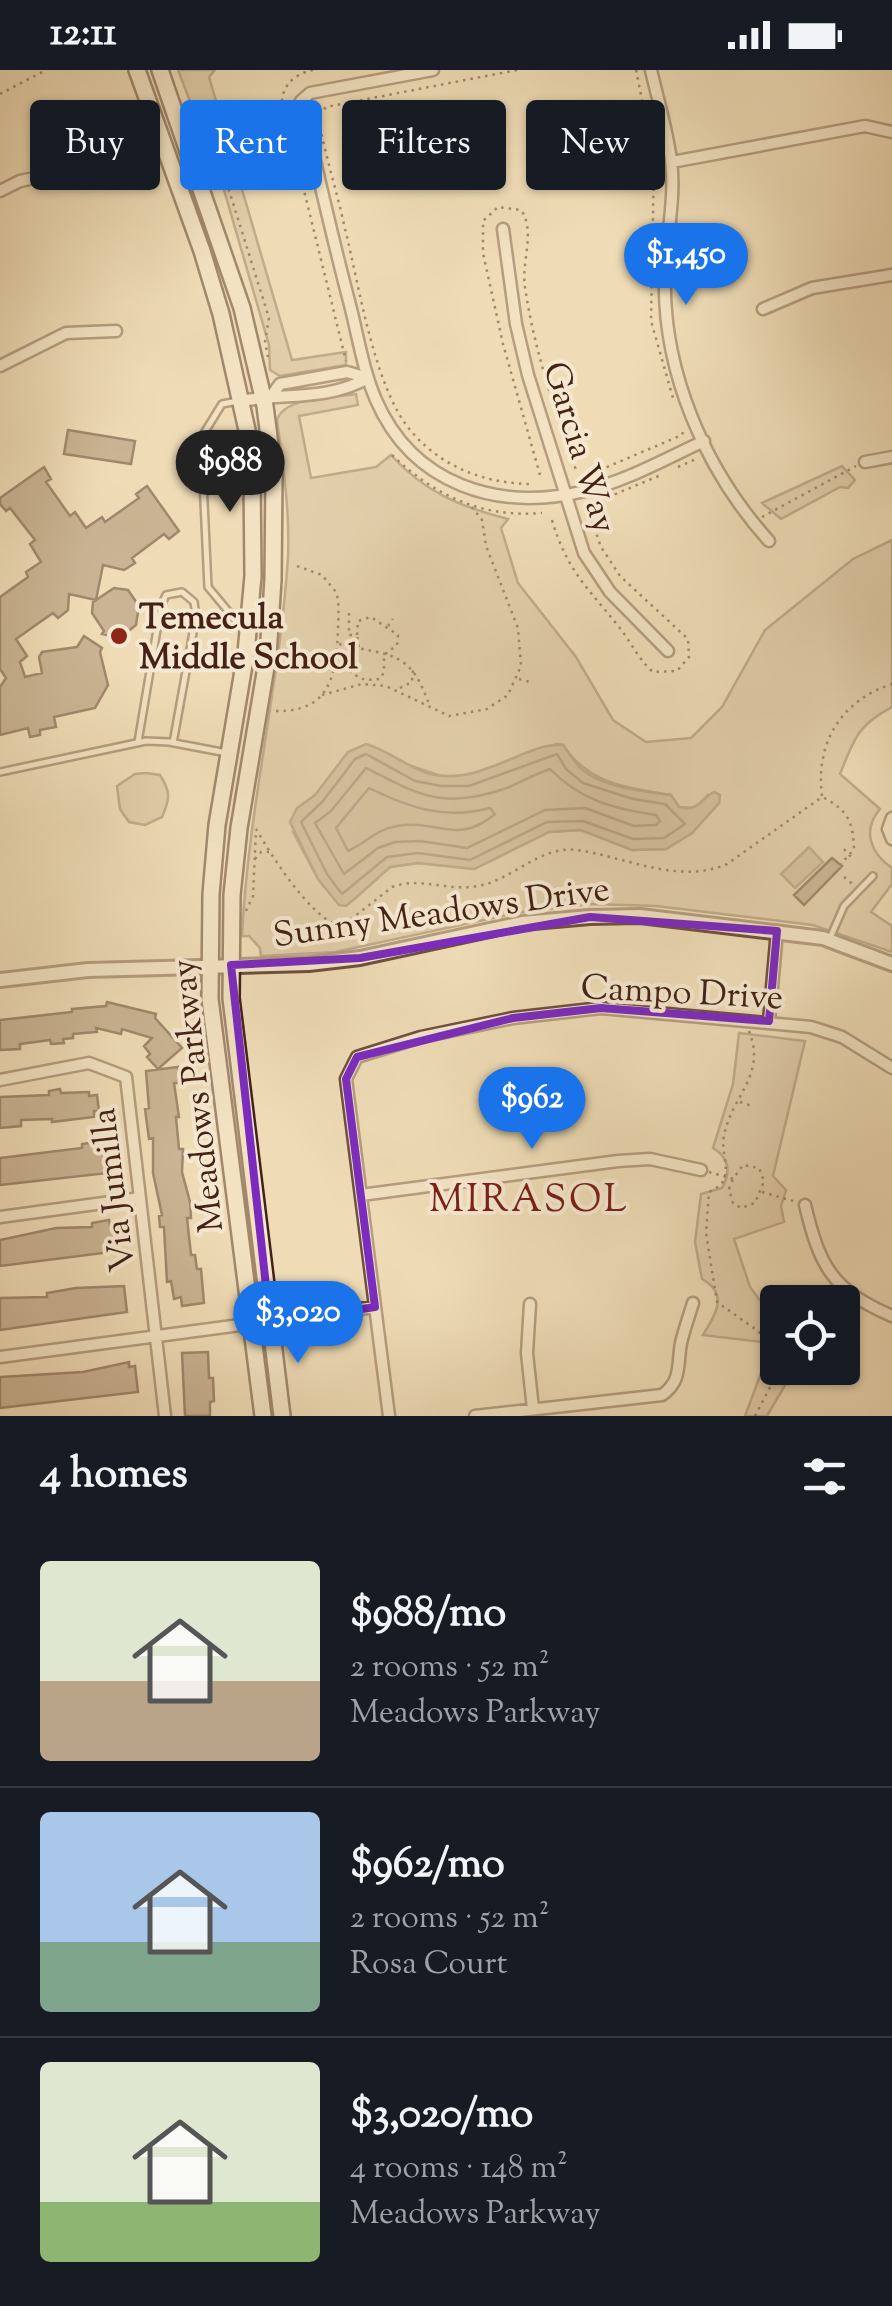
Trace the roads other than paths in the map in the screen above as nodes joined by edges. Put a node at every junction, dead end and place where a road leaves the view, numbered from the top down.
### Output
1 (136, 70) edge
2 (160, 70) edge
3 (433, 70) edge
4 (652, 70) edge
5 (891, 131) edge
6 (672, 162) junction
7 (30, 179) edge
8 (0, 191) edge
9 (502, 229) dead end
10 (892, 275) edge
11 (764, 308) dead end
12 (116, 331) dead end
13 (0, 366) edge
14 (368, 378) junction
15 (267, 396) junction
16 (241, 400) junction
17 (704, 441) junction
18 (892, 457) edge
19 (866, 462) road end
20 (565, 494) junction
21 (768, 541) dead end
22 (248, 635) junction
23 (668, 651) dead end
24 (138, 742) junction
25 (173, 743) junction
26 (230, 754) junction
27 (0, 772) edge
28 (891, 819) edge
29 (892, 839) edge
30 (873, 876) dead end
31 (777, 931) junction
32 (829, 940) junction
33 (892, 964) edge
34 (210, 966) junction
35 (231, 966) junction
36 (0, 980) edge
37 (770, 1022) junction
38 (892, 1068) edge
39 (0, 1080) edge
40 (701, 1170) road end
41 (361, 1196) junction
42 (140, 1198) junction
43 (805, 1205) road end
44 (0, 1217) edge
45 (693, 1303) dead end
46 (530, 1304) dead end
47 (375, 1307) junction
48 (892, 1316) edge
49 (270, 1323) junction
50 (251, 1325) junction
51 (156, 1336) junction
52 (0, 1357) edge
53 (533, 1409) junction
54 (164, 1416) edge
55 (263, 1416) edge
56 (282, 1416) edge
57 (389, 1416) edge
58 (475, 1416) edge

1 - 16 main road, Meadows Parkway
2 - 15 main road, Meadows Parkway
3 - 14 street
4 - 6 street
5 - 6 street
6 - 17 street
7 - 8 street
9 - 20 street, Garcia Way
10 - 11 street
12 - 13 street
14 - 15 street
14 - 20 street
15 - 16 street
15 - 35 main road, Meadows Parkway
16 - 22 main road, Meadows Parkway
16 - 22 lane
17 - 20 street
17 - 21 street
18 - 19 street
20 - 23 street, Garcia Way
22 - 26 main road, Meadows Parkway
24 - 25 lane
24 - 25 lane
24 - 27 lane
25 - 26 lane
26 - 34 main road, Meadows Parkway
28 - 29 street
30 - 32 lane
31 - 32 street, Sunny Meadows Drive
31 - 35 street, Sunny Meadows Drive
31 - 37 street
32 - 33 street, Sunny Meadows Drive
34 - 35 street, Sunny Meadows Drive
34 - 36 street, Sunny Meadows Drive
34 - 50 main road, Meadows Parkway
35 - 49 main road, Meadows Parkway
37 - 38 street, Campo Drive
37 - 41 street, Campo Drive
39 - 42 street, Via Jumilla
40 - 41 street
41 - 47 street
42 - 44 street
42 - 51 street, Via Jumilla
43 - 48 street
45 - 53 street
46 - 53 street
47 - 49 street
47 - 57 street
49 - 50 street
49 - 56 main road, Meadows Parkway
50 - 51 street
50 - 55 main road, Meadows Parkway
51 - 52 street
51 - 54 street, Via Jumilla
53 - 58 street

